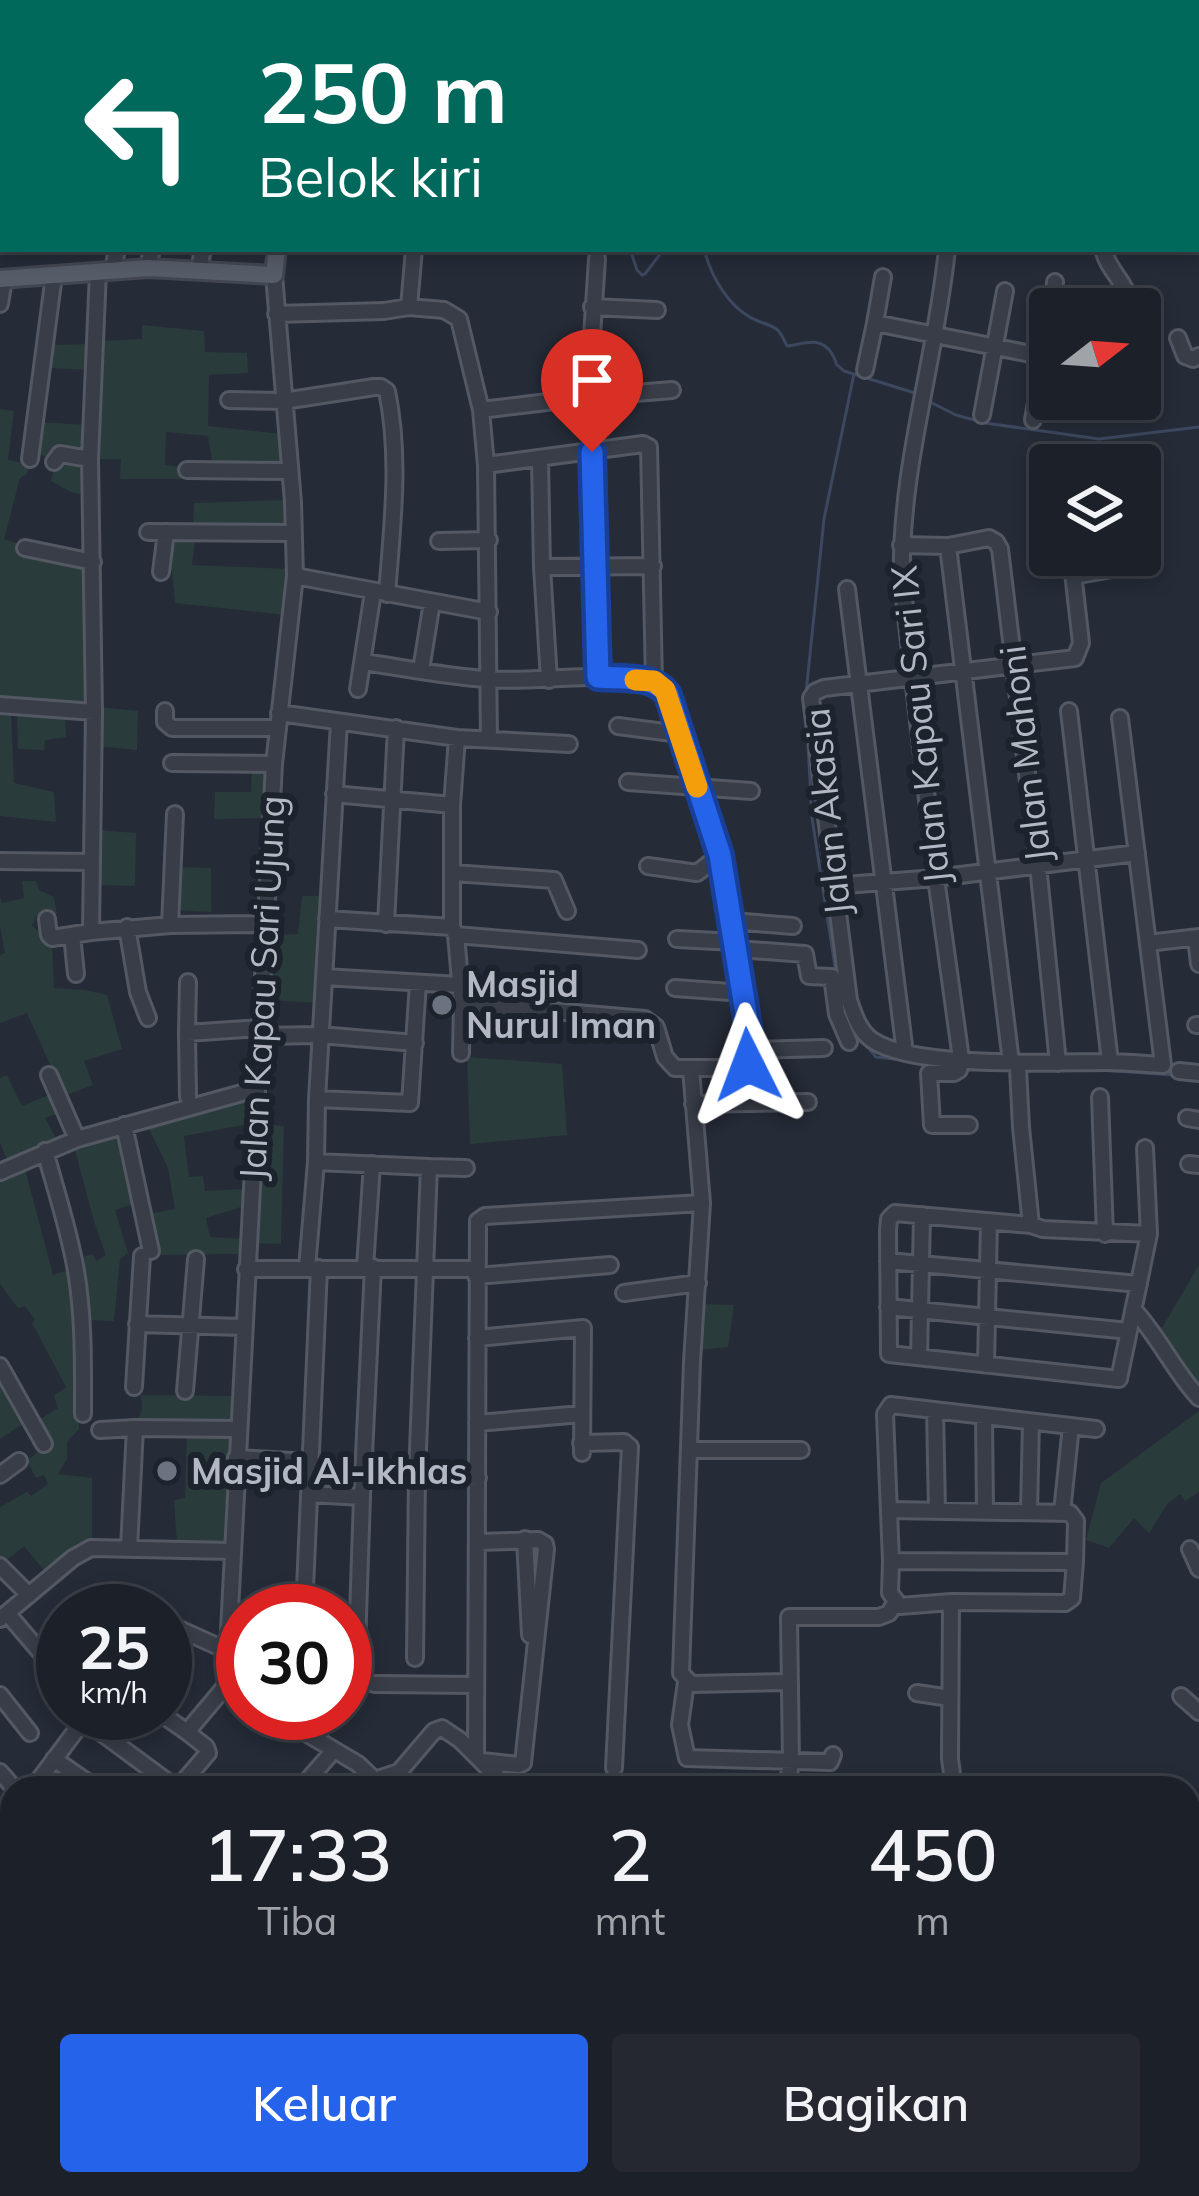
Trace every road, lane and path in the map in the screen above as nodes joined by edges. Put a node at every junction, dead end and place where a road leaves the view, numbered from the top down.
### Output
1 (115, 252) edge
2 (202, 252) edge
3 (277, 252) edge
4 (414, 252) edge
5 (947, 252) edge
6 (1104, 252) edge
7 (150, 258) edge
8 (597, 259) dead end
9 (106, 270) junction
10 (199, 270) junction
11 (54, 274) junction
12 (274, 274) junction
13 (883, 277) dead end
14 (2, 279) edge
15 (1055, 282) dead end
16 (1054, 288) edge
17 (1125, 288) edge
18 (1005, 291) dead end
19 (0, 304) edge
20 (409, 307) junction
21 (592, 308) junction
22 (657, 310) dead end
23 (276, 314) junction
24 (874, 323) junction
25 (935, 336) junction
26 (1178, 338) dead end
27 (997, 346) junction
28 (1029, 353) edge
29 (1199, 356) edge
30 (865, 370) dead end
31 (671, 390) dead end
32 (588, 397) junction
33 (229, 400) dead end
34 (284, 401) junction
35 (481, 410) junction
36 (982, 415) dead end
37 (592, 452) junction
38 (30, 459) dead end
39 (91, 459) junction
40 (540, 459) junction
41 (54, 462) dead end
42 (486, 465) junction
43 (187, 470) dead end
44 (290, 471) junction
45 (148, 532) dead end
46 (166, 532) junction
47 (294, 533) junction
48 (489, 540) junction
49 (439, 542) dead end
50 (901, 545) junction
51 (948, 546) junction
52 (25, 548) dead end
53 (93, 562) junction
54 (653, 566) junction
55 (542, 567) junction
56 (595, 568) junction
57 (161, 572) dead end
58 (295, 576) junction
59 (1073, 576) edge
60 (847, 589) dead end
61 (380, 593) junction
62 (432, 602) junction
63 (489, 612) junction
64 (363, 662) junction
65 (1015, 667) junction
66 (421, 670) junction
67 (964, 671) junction
68 (914, 676) junction
69 (598, 677) junction
70 (488, 680) junction
71 (549, 680) junction
72 (654, 681) junction
73 (858, 682) junction
74 (358, 689) dead end
75 (0, 705) edge
76 (165, 711) dead end
77 (1069, 711) dead end
78 (94, 712) junction
79 (1120, 718) dead end
80 (279, 721) junction
81 (339, 722) junction
82 (618, 726) dead end
83 (396, 728) junction
84 (680, 734) junction
85 (457, 739) junction
86 (489, 740) junction
87 (569, 744) dead end
88 (172, 763) dead end
89 (274, 764) junction
90 (628, 782) dead end
91 (698, 788) junction
92 (751, 791) dead end
93 (334, 794) junction
94 (392, 800) junction
95 (452, 805) junction
96 (175, 814) dead end
97 (1137, 853) junction
98 (720, 855) junction
99 (1088, 859) junction
100 (0, 861) edge
101 (92, 862) junction
102 (1038, 865) junction
103 (648, 866) dead end
104 (989, 870) junction
105 (453, 873) junction
106 (936, 878) junction
107 (883, 883) junction
108 (832, 886) junction
109 (567, 911) dead end
110 (47, 919) dead end
111 (327, 919) junction
112 (731, 921) junction
113 (386, 924) junction
114 (170, 925) junction
115 (265, 925) junction
116 (793, 926) dead end
117 (127, 927) junction
118 (454, 931) junction
119 (91, 932) junction
120 (72, 935) junction
121 (1198, 938) edge
122 (677, 939) dead end
123 (1148, 943) junction
124 (736, 945) junction
125 (638, 950) dead end
126 (1199, 964) edge
127 (76, 974) dead end
128 (324, 977) junction
129 (188, 982) dead end
130 (418, 983) junction
131 (460, 985) junction
132 (675, 988) dead end
133 (744, 993) junction
134 (462, 1003) junction
135 (148, 1018) dead end
136 (259, 1032) junction
137 (187, 1033) junction
138 (320, 1035) junction
139 (849, 1042) dead end
140 (415, 1043) junction
141 (824, 1048) dead end
142 (752, 1050) junction
143 (461, 1053) dead end
144 (905, 1053) junction
145 (961, 1059) junction
146 (1110, 1062) junction
147 (1058, 1063) junction
148 (1014, 1065) junction
149 (1171, 1068) junction
150 (691, 1069) junction
151 (1199, 1073) edge
152 (49, 1075) dead end
153 (256, 1089) junction
154 (188, 1097) dead end
155 (1100, 1097) dead end
156 (317, 1099) junction
157 (808, 1102) dead end
158 (693, 1103) junction
159 (124, 1125) junction
160 (969, 1125) dead end
161 (77, 1138) junction
162 (1145, 1148) dead end
163 (45, 1151) junction
164 (316, 1162) junction
165 (372, 1163) junction
166 (2, 1166) edge
167 (429, 1167) junction
168 (466, 1168) dead end
169 (702, 1203) junction
170 (922, 1215) junction
171 (989, 1222) junction
172 (1031, 1225) junction
173 (1105, 1234) junction
174 (1149, 1234) junction
175 (196, 1259) dead end
176 (888, 1261) junction
177 (921, 1264) junction
178 (610, 1265) dead end
179 (369, 1267) junction
180 (423, 1267) junction
181 (313, 1268) junction
182 (246, 1269) junction
183 (990, 1270) junction
184 (476, 1272) junction
185 (698, 1283) junction
186 (1139, 1284) junction
187 (624, 1293) dead end
188 (888, 1307) junction
189 (921, 1310) junction
190 (1134, 1310) junction
191 (988, 1317) junction
192 (137, 1324) junction
193 (190, 1325) junction
194 (243, 1327) junction
195 (1130, 1331) junction
196 (478, 1338) junction
197 (919, 1358) junction
198 (986, 1365) junction
199 (0, 1366) edge
200 (134, 1388) dead end
201 (185, 1391) dead end
202 (1199, 1398) edge
203 (935, 1410) junction
204 (82, 1414) dead end
205 (581, 1414) junction
206 (984, 1416) junction
207 (1031, 1421) junction
208 (478, 1423) junction
209 (1071, 1426) junction
210 (135, 1428) junction
211 (1096, 1429) dead end
212 (100, 1430) dead end
213 (238, 1430) junction
214 (44, 1444) dead end
215 (689, 1450) junction
216 (801, 1450) dead end
217 (236, 1458) junction
218 (19, 1461) dead end
219 (312, 1462) junction
220 (364, 1472) junction
221 (0, 1474) edge
222 (417, 1475) junction
223 (478, 1478) junction
224 (310, 1495) junction
225 (362, 1497) junction
226 (889, 1510) junction
227 (937, 1511) junction
228 (985, 1511) junction
229 (1029, 1512) junction
230 (1062, 1513) junction
231 (478, 1542) junction
232 (129, 1548) junction
233 (1190, 1549) dead end
234 (232, 1551) junction
235 (891, 1562) junction
236 (1075, 1562) junction
237 (0, 1566) edge
238 (1199, 1570) edge
239 (231, 1584) edge
240 (305, 1584) edge
241 (359, 1584) edge
242 (29, 1595) junction
243 (951, 1602) junction
244 (895, 1603) junction
245 (3, 1616) edge
246 (36, 1650) edge
247 (415, 1658) dead end
248 (686, 1682) junction
249 (789, 1682) junction
250 (374, 1684) dead end
251 (476, 1684) junction
252 (917, 1693) dead end
253 (0, 1694) edge
254 (1181, 1696) dead end
255 (216, 1697) edge
256 (950, 1698) junction
257 (1199, 1712) edge
258 (192, 1726) edge
259 (30, 1733) dead end
260 (192, 1736) edge
261 (69, 1740) edge
262 (115, 1740) edge
263 (317, 1740) edge
264 (334, 1750) junction
265 (833, 1755) dead end
266 (479, 1758) junction
267 (54, 1760) junction
268 (790, 1762) junction
269 (614, 1768) dead end
270 (42, 1776) edge
271 (78, 1776) edge
272 (162, 1776) edge
273 (188, 1776) edge
274 (311, 1776) edge
275 (368, 1776) edge
276 (392, 1776) edge
277 (496, 1776) edge
278 (788, 1776) edge
279 (952, 1776) edge

1 - 9 street
2 - 10 street
3 - 12 main road
4 - 20 street
5 - 25 street, Jalan Kapau Sari IX
6 - 17 street
7 - 9 main road
7 - 10 main road
8 - 21 street
9 - 11 main road
9 - 39 street
10 - 12 main road
11 - 14 main road
11 - 38 street
12 - 23 street, Jalan Kapau Sari Ujung
13 - 24 street
14 - 19 street
15 - 16 street
18 - 27 street
20 - 23 street
20 - 35 street
21 - 22 street
21 - 32 street
23 - 34 street, Jalan Kapau Sari Ujung
24 - 25 street
24 - 30 street
25 - 27 street
25 - 50 street, Jalan Kapau Sari IX
26 - 29 street
27 - 28 street
27 - 36 street
31 - 32 street
32 - 35 street
33 - 34 street
34 - 44 street, Jalan Kapau Sari Ujung
34 - 61 street
35 - 42 street
37 - 40 street
37 - 54 street
37 - 56 street
39 - 41 street
39 - 53 street
40 - 42 street
40 - 55 street
42 - 48 street
43 - 44 street
44 - 47 street, Jalan Kapau Sari Ujung
45 - 46 street
46 - 47 street
46 - 57 street
47 - 58 street, Jalan Kapau Sari Ujung
48 - 49 street
48 - 63 street
50 - 51 street, Jalan Mahoni
50 - 68 street, Jalan Kapau Sari IX
51 - 65 street, Jalan Mahoni
51 - 67 street
52 - 53 street
53 - 78 street
54 - 56 street
54 - 72 street
55 - 56 street
55 - 71 street
56 - 69 street
58 - 61 street
58 - 80 street, Jalan Kapau Sari Ujung
59 - 65 street, Jalan Akasia
60 - 73 street
61 - 62 street
61 - 64 street
62 - 63 street
62 - 66 street
63 - 70 street
64 - 66 street
64 - 74 street
65 - 67 street, Jalan Akasia
65 - 102 street, Jalan Mahoni
66 - 70 street
67 - 68 street, Jalan Akasia
67 - 104 street
68 - 73 street, Jalan Akasia
68 - 106 street, Jalan Kapau Sari IX
69 - 71 street
69 - 72 street
70 - 71 street
70 - 86 street
72 - 84 street
73 - 107 street
73 - 108 street, Jalan Akasia
75 - 78 street
76 - 80 street
77 - 99 street
78 - 101 street
79 - 97 street
80 - 81 street
80 - 89 street, Jalan Kapau Sari Ujung
81 - 83 street
81 - 93 street
82 - 84 street
83 - 85 street
83 - 94 street
84 - 91 street
85 - 86 street
85 - 95 street
86 - 87 street
88 - 89 street
89 - 115 street, Jalan Kapau Sari Ujung
90 - 91 street
91 - 92 street
91 - 98 street
93 - 94 street
93 - 111 street
94 - 95 street
94 - 113 street
95 - 105 street
96 - 114 street
97 - 99 street
97 - 123 street
98 - 103 street
98 - 112 street
99 - 102 street
99 - 146 street
100 - 101 street
101 - 119 street
102 - 104 street
102 - 147 street, Jalan Mahoni
104 - 106 street
104 - 148 street
105 - 109 street
105 - 118 street
106 - 107 street
106 - 145 street, Jalan Kapau Sari IX
107 - 108 street
107 - 144 street
108 - 144 street, Jalan Akasia
110 - 120 street
111 - 113 street
111 - 128 street
112 - 116 street
112 - 124 street
113 - 118 street
114 - 115 street
114 - 117 street
115 - 136 street, Jalan Kapau Sari Ujung
117 - 119 street
117 - 135 street
118 - 125 street
118 - 131 street
119 - 120 street
120 - 127 street
121 - 123 street
121 - 126 street
122 - 124 street
123 - 149 street
124 - 133 street
124 - 139 street
128 - 130 street
128 - 138 street
129 - 137 street
130 - 131 street
130 - 140 street
131 - 134 street
132 - 133 street
133 - 142 street
134 - 143 street
134 - 150 street
136 - 137 street
136 - 138 street
136 - 153 street, Jalan Kapau Sari Ujung
137 - 154 street
138 - 140 street
138 - 156 street
140 - 156 street
141 - 142 street
142 - 150 street
144 - 145 street
145 - 148 street
145 - 160 street
146 - 147 street
146 - 149 street
147 - 148 street
148 - 172 street
149 - 151 street
150 - 158 street
152 - 161 street
153 - 159 street
153 - 182 street, Jalan Kapau Sari Ujung
155 - 173 street
156 - 164 street
157 - 158 street
158 - 169 street
159 - 161 street
159 - 192 street
161 - 163 street
162 - 174 street
163 - 166 street
163 - 204 street
164 - 165 street
164 - 181 street
165 - 167 street
165 - 179 street
167 - 168 street
167 - 180 street
169 - 184 street
169 - 185 street
170 - 171 street
170 - 176 street
170 - 177 street
171 - 172 street
171 - 183 street
172 - 173 street
173 - 174 street
174 - 186 street
175 - 193 street
176 - 177 street
176 - 188 street
177 - 183 street
177 - 189 street
178 - 184 street
179 - 180 street
179 - 181 street
179 - 220 street
180 - 184 street
180 - 222 street
181 - 182 street
181 - 219 street
182 - 194 street, Jalan Kapau Sari Ujung
183 - 186 street
183 - 191 street
184 - 196 street
185 - 187 street
185 - 215 street
186 - 190 street
188 - 189 street
188 - 197 street
189 - 191 street
189 - 197 street
190 - 195 street
190 - 202 street
191 - 195 street
191 - 198 street
192 - 193 street
192 - 200 street
193 - 194 street
193 - 201 street
194 - 213 street, Jalan Kapau Sari Ujung
195 - 198 street
196 - 205 street
196 - 208 street
197 - 198 street
199 - 214 street
203 - 206 street
203 - 226 street
203 - 227 street
205 - 208 street
205 - 269 street
206 - 207 street
206 - 228 street
207 - 209 street
207 - 229 street
208 - 223 street
209 - 211 street
209 - 230 street
210 - 212 street
210 - 213 street
210 - 232 street
213 - 217 street, Jalan Kapau Sari Ujung
215 - 216 street
215 - 248 street
217 - 219 street
217 - 234 street, Jalan Kapau Sari Ujung
218 - 221 street
219 - 224 street
220 - 222 street
220 - 225 street
222 - 223 street
222 - 247 street
223 - 231 street
224 - 225 street
224 - 240 street
225 - 241 street
226 - 227 street
226 - 235 street
227 - 228 street
228 - 229 street
229 - 230 street
230 - 236 street
231 - 251 street
231 - 266 street
232 - 234 street
232 - 242 street
233 - 238 street
234 - 239 street, Jalan Kapau Sari Ujung
235 - 236 street
235 - 244 street
236 - 243 street
237 - 242 street
242 - 245 street
243 - 244 street
243 - 256 street
244 - 249 street
245 - 246 street
248 - 249 street
248 - 268 street
249 - 268 street
250 - 251 street
251 - 266 street
252 - 256 street
253 - 259 street
254 - 257 street
255 - 258 street
256 - 279 street
260 - 273 street
261 - 267 street
262 - 272 street
263 - 264 street
264 - 274 street
264 - 275 street
265 - 268 street
266 - 276 street
266 - 277 street
267 - 270 street
267 - 271 street
268 - 278 street

